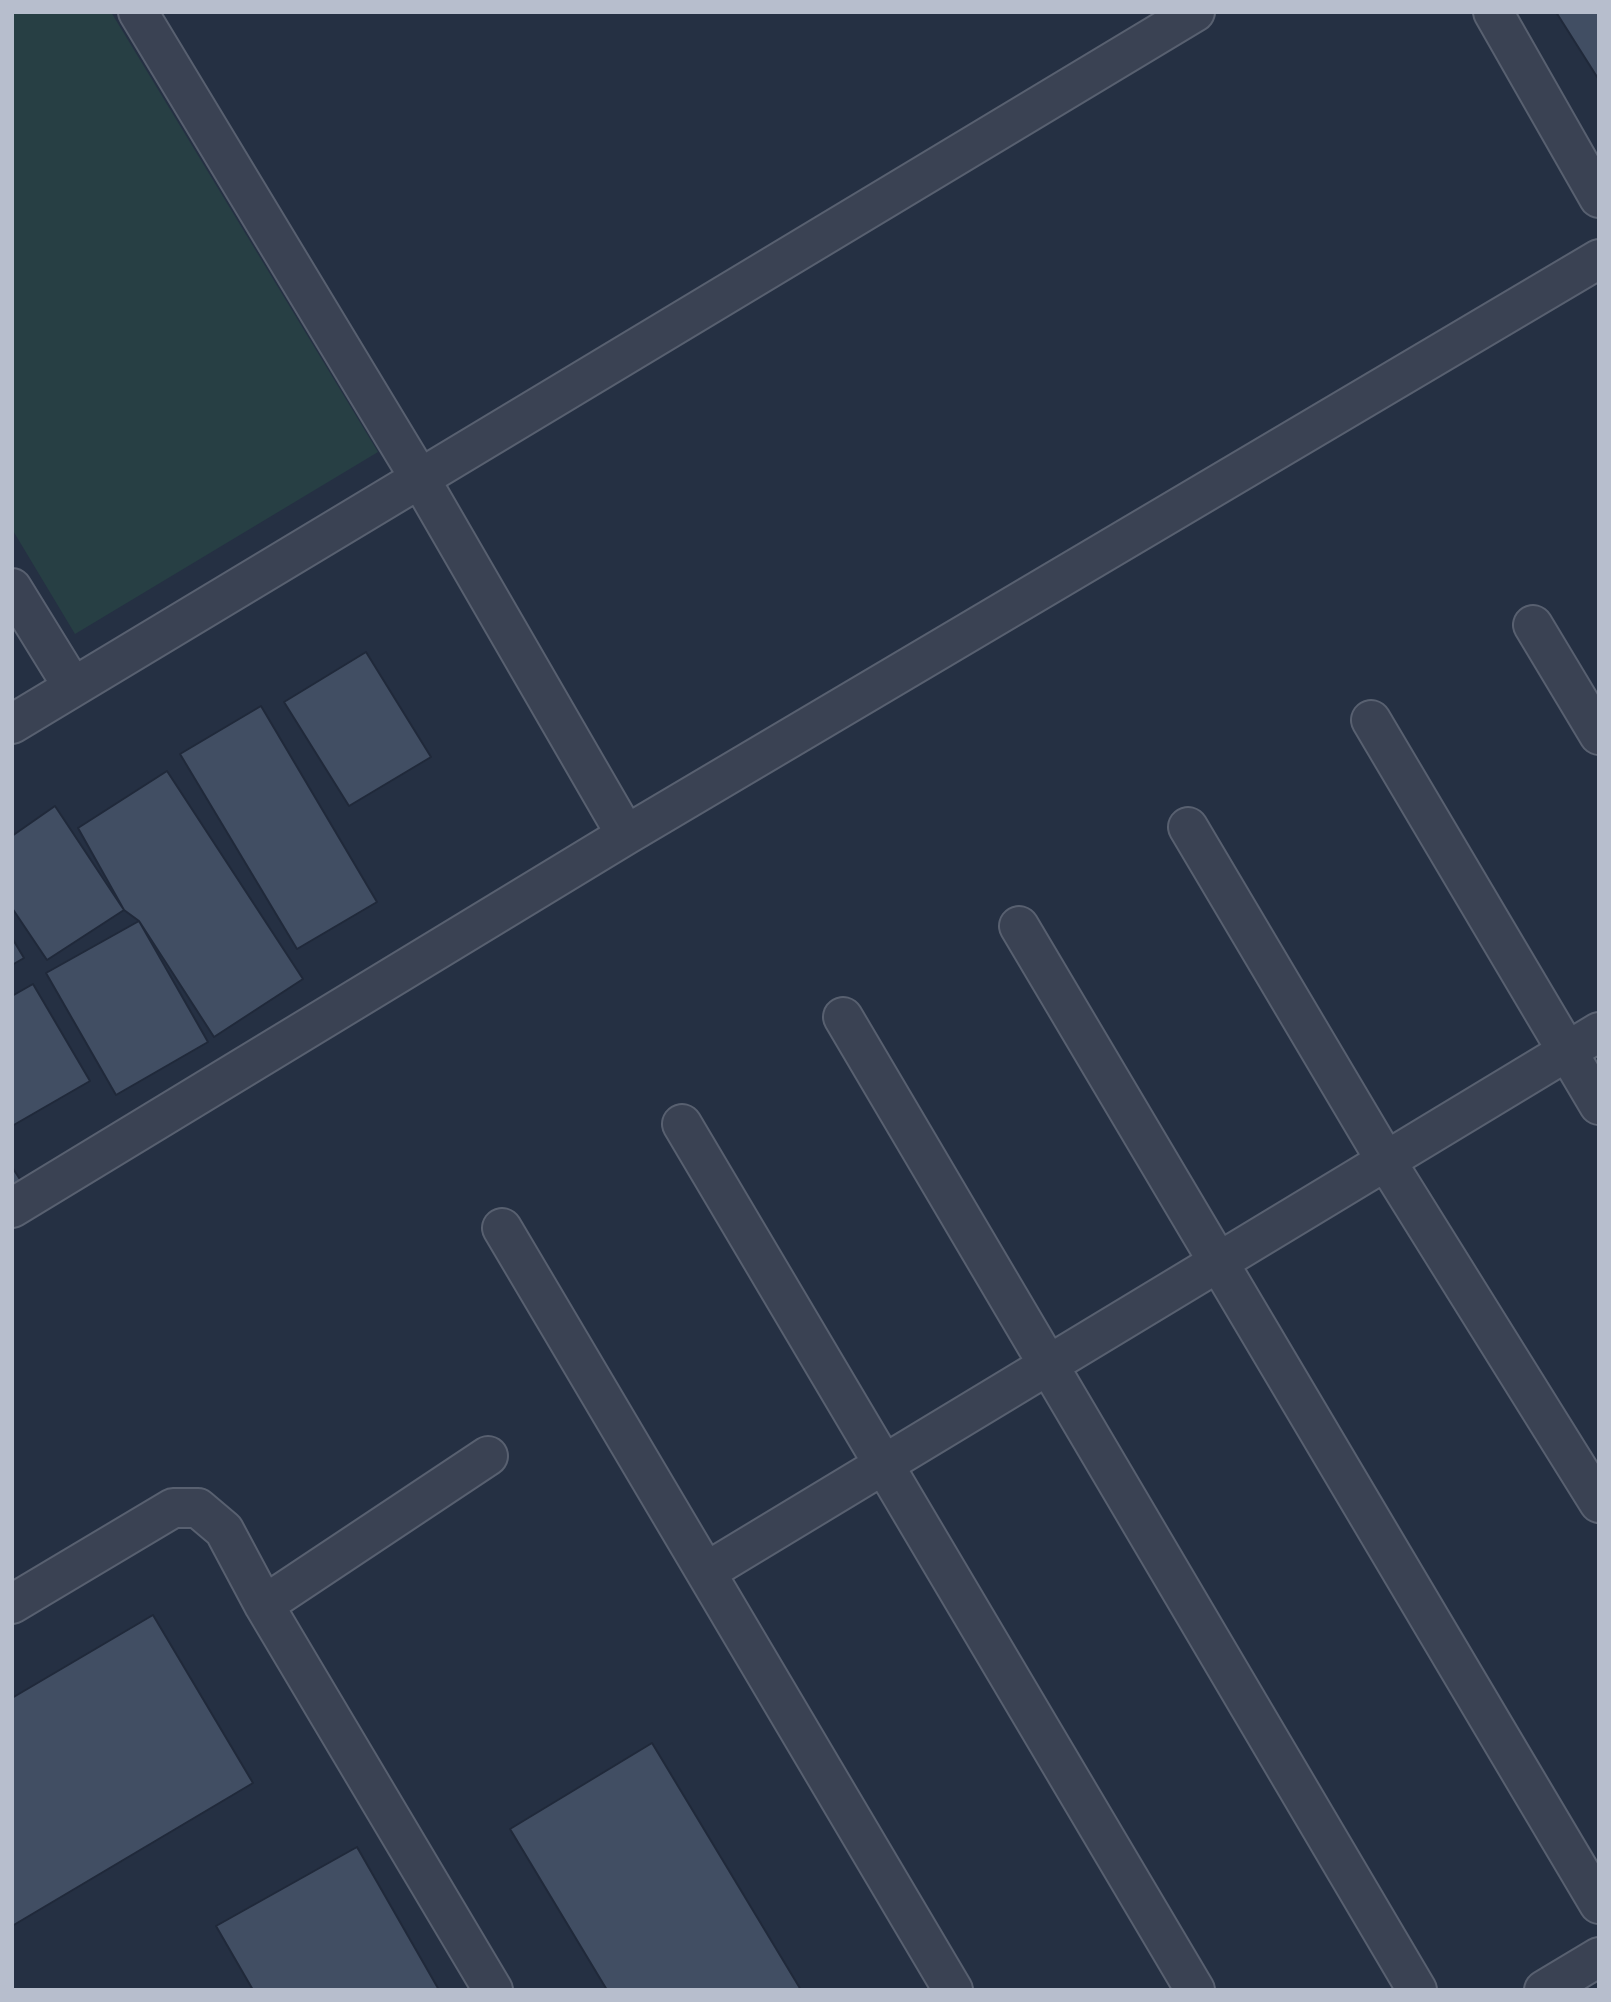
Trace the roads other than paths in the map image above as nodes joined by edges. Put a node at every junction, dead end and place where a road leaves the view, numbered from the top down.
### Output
1 (138, 12) edge
2 (1195, 12) edge
3 (1493, 12) edge
4 (1599, 198) edge
5 (1599, 259) edge
6 (419, 477) junction
7 (12, 588) edge
8 (1533, 625) dead end
9 (73, 687) junction
10 (1371, 720) dead end
11 (12, 724) edge
12 (1599, 734) edge
13 (1188, 827) dead end
14 (626, 835) junction
15 (1019, 926) dead end
16 (843, 1017) dead end
17 (1583, 1042) edge
18 (1599, 1105) edge
19 (682, 1124) dead end
20 (1386, 1161) junction
21 (12, 1208) edge
22 (502, 1228) dead end
23 (1218, 1262) junction
24 (1048, 1365) junction
25 (488, 1456) dead end
26 (884, 1464) junction
27 (1599, 1503) edge
28 (705, 1572) junction
29 (12, 1604) edge
30 (264, 1605) junction
31 (1599, 1904) edge
32 (1599, 1957) edge
33 (493, 1990) edge
34 (953, 1990) edge
35 (1195, 1990) edge
36 (1417, 1990) edge
37 (1544, 1990) edge

1 - 6 street
2 - 6 street
3 - 4 street
5 - 14 street
6 - 9 street
6 - 14 street
7 - 9 street
8 - 12 street
9 - 11 street
10 - 17 street
13 - 20 street
14 - 21 street
15 - 23 street
16 - 24 street
17 - 18 street
17 - 20 street
19 - 26 street
20 - 23 street
20 - 27 street
22 - 28 street
23 - 24 street
23 - 31 street
24 - 26 street
24 - 36 street
25 - 30 street
26 - 28 street
26 - 35 street
28 - 34 street
29 - 30 street
30 - 33 street
32 - 37 street

